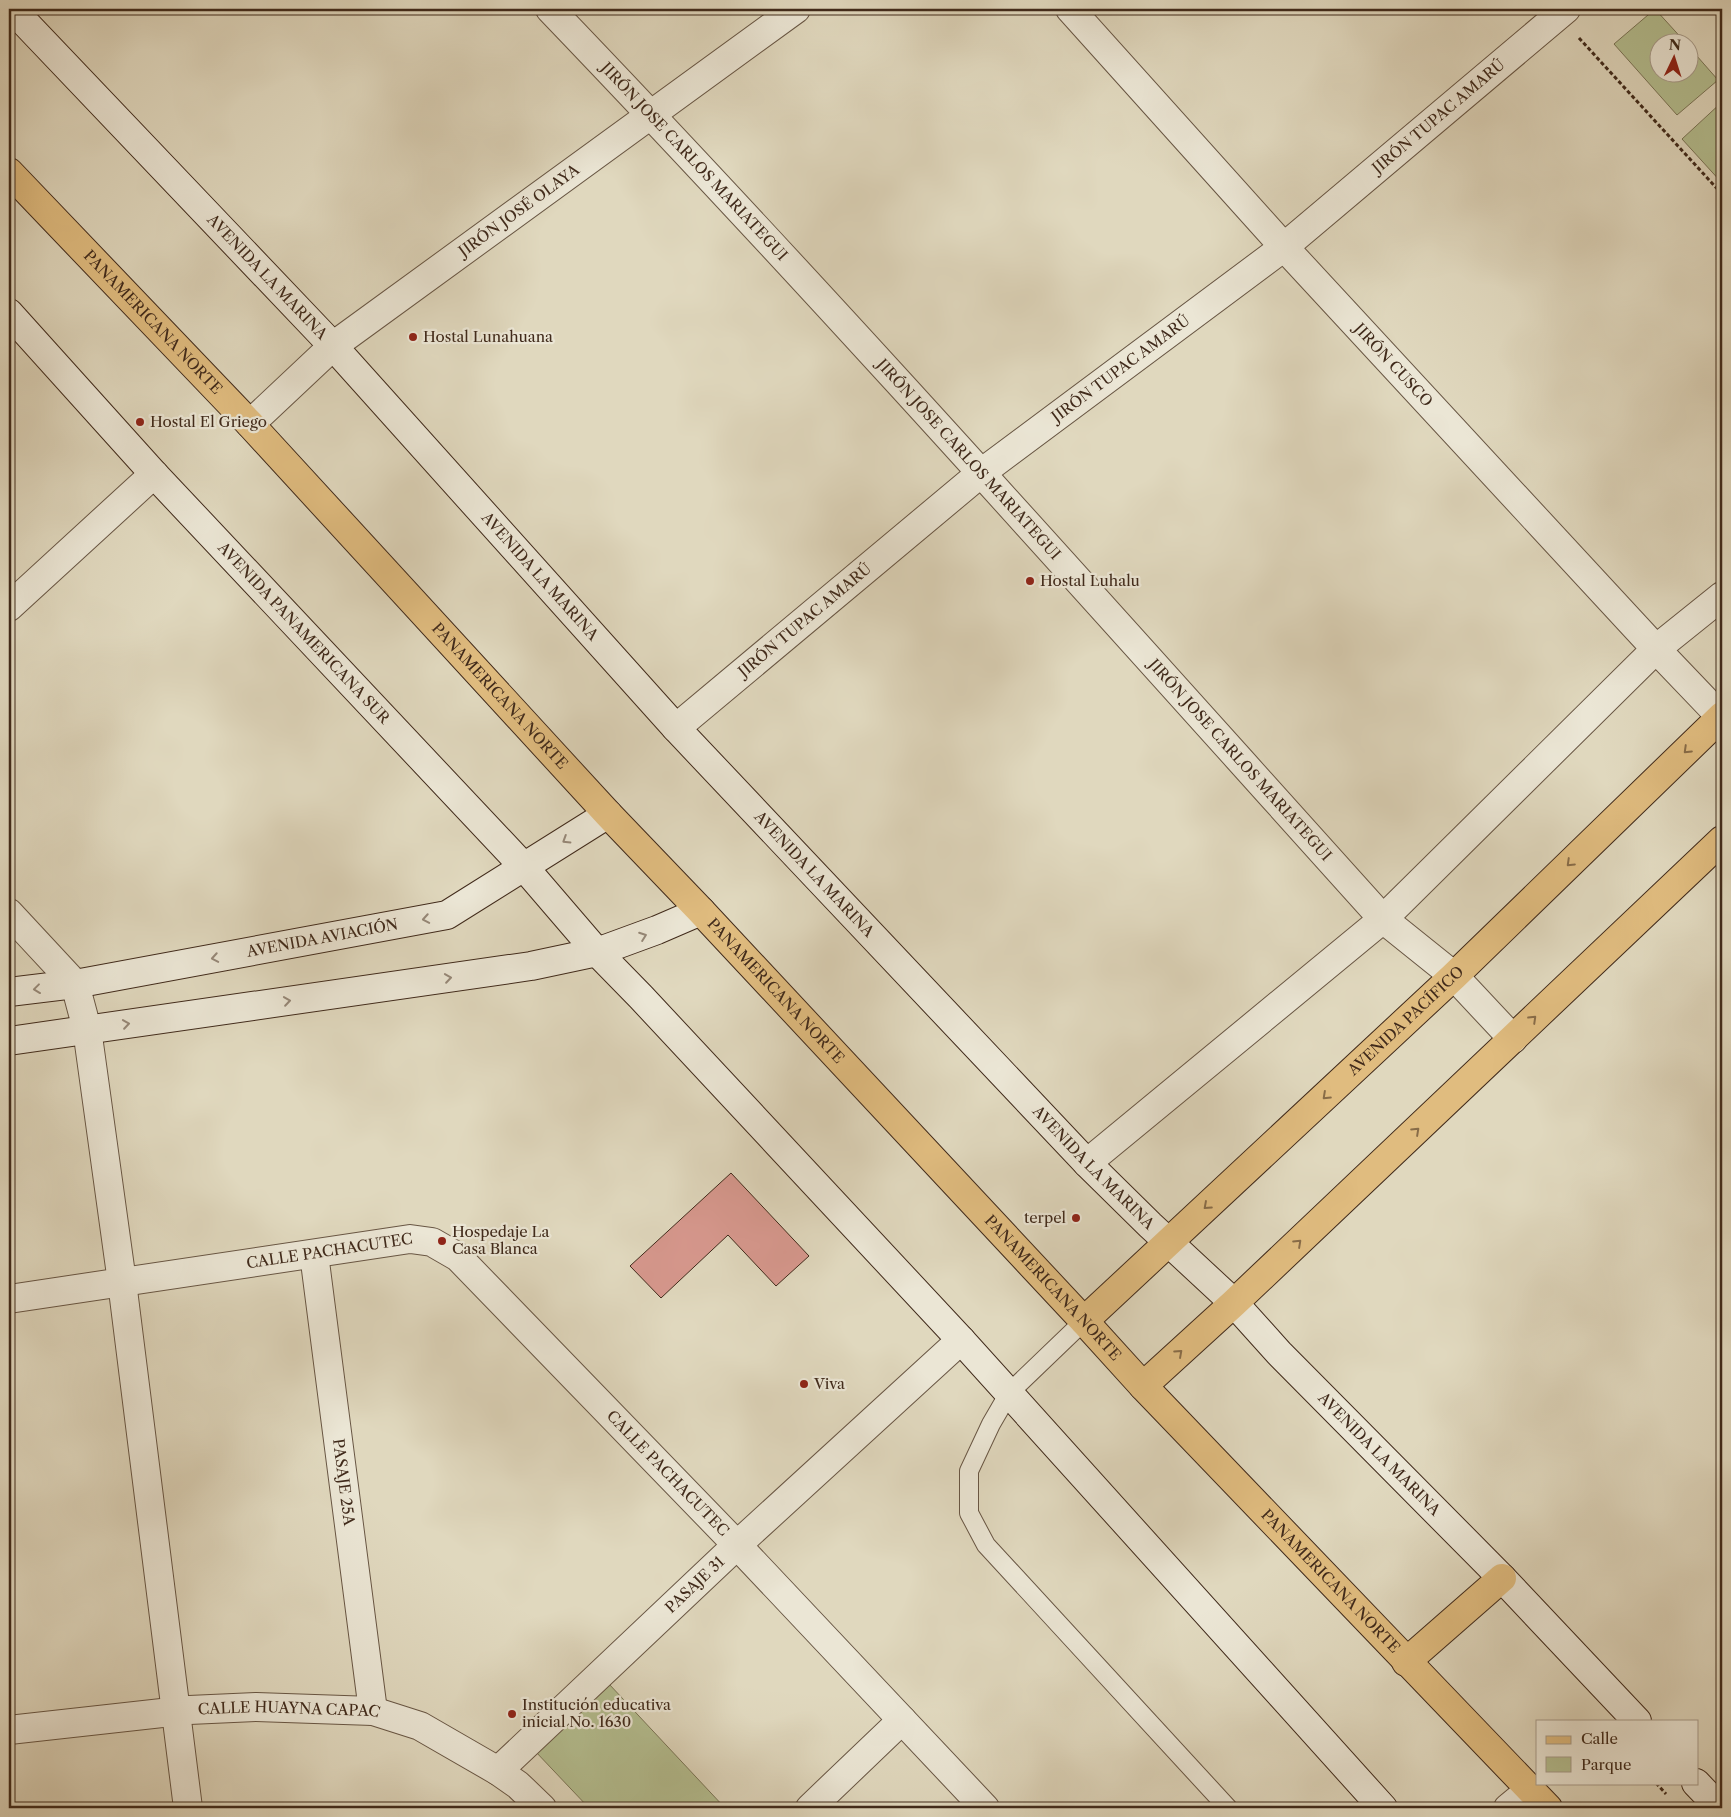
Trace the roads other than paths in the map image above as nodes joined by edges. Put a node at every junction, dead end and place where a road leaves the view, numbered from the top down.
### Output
1 (12, 9) edge
2 (550, 9) edge
3 (796, 9) edge
4 (1070, 9) edge
5 (1562, 12) edge
6 (651, 114) junction
7 (9, 172) edge
8 (1284, 247) junction
9 (9, 313) edge
10 (333, 346) junction
11 (250, 424) junction
12 (981, 473) junction
13 (154, 474) junction
14 (1722, 596) edge
15 (9, 608) edge
16 (1656, 649) junction
17 (1722, 717) edge
18 (676, 728) junction
19 (608, 814) junction
20 (1722, 840) edge
21 (524, 867) junction
22 (701, 911) junction
23 (9, 913) edge
24 (1383, 919) junction
25 (597, 952) junction
26 (1454, 976) junction
27 (75, 984) junction
28 (9, 992) edge
29 (87, 1030) junction
30 (1513, 1039) junction
31 (9, 1041) edge
32 (1087, 1163) junction
33 (1168, 1241) junction
34 (314, 1254) junction
35 (122, 1282) junction
36 (9, 1299) edge
37 (1234, 1303) junction
38 (1084, 1320) junction
39 (961, 1340) junction
40 (1142, 1386) junction
41 (1009, 1393) junction
42 (736, 1545) junction
43 (1502, 1578) junction
44 (1406, 1662) junction
45 (373, 1711) junction
46 (175, 1712) junction
47 (902, 1720) junction
48 (1636, 1720) edge
49 (9, 1730) edge
50 (498, 1771) junction
51 (1697, 1784) edge
52 (1539, 1799) edge
53 (188, 1808) edge
54 (542, 1808) edge
55 (810, 1808) edge
56 (985, 1808) edge
57 (1228, 1808) edge
58 (1383, 1808) edge
59 (1508, 1808) edge
60 (1720, 1808) edge

1 - 10 street, AVENIDA LA MARINA
2 - 6 street, JIRÓN JOSE CARLOS MARIATEGUI
3 - 6 street, JIRÓN JOSÉ OLAYA
4 - 8 street, JIRÓN CUSCO
5 - 8 street, JIRÓN TUPAC AMARÚ
6 - 10 street, JIRÓN JOSÉ OLAYA
6 - 12 street, JIRÓN JOSE CARLOS MARIATEGUI
7 - 11 main road, PANAMERICANA NORTE
8 - 12 street, JIRÓN TUPAC AMARÚ
8 - 16 street, JIRÓN CUSCO
9 - 13 street, AVENIDA PANAMERICANA SUR
10 - 11 street, JIRÓN JOSÉ OLAYA
10 - 18 street, AVENIDA LA MARINA
11 - 19 main road, PANAMERICANA NORTE
12 - 18 street, JIRÓN TUPAC AMARÚ
12 - 24 street, JIRÓN JOSE CARLOS MARIATEGUI
13 - 15 street
13 - 21 street, AVENIDA PANAMERICANA SUR
14 - 16 street
16 - 17 street, JIRÓN CUSCO
16 - 24 street
17 -> 26 main road, AVENIDA PACÍFICO
18 - 32 street, AVENIDA LA MARINA
19 -> 21 street, AVENIDA AVIACIÓN
19 - 22 main road, PANAMERICANA NORTE
30 -> 20 main road
21 - 25 street, AVENIDA PANAMERICANA SUR
21 -> 27 street, AVENIDA AVIACIÓN
25 -> 22 street
22 - 38 main road, PANAMERICANA NORTE
23 - 27 street
24 - 26 street, JIRÓN JOSE CARLOS MARIATEGUI
24 - 32 street
29 -> 25 street
25 - 39 street, AVENIDA PANAMERICANA SUR
26 - 30 street, JIRÓN JOSE CARLOS MARIATEGUI
26 -> 33 main road, AVENIDA PACÍFICO
27 -> 28 street, AVENIDA AVIACIÓN
27 - 29 street
29 - 31 street
29 - 35 street
37 -> 30 main road
32 - 33 street, AVENIDA LA MARINA
33 - 37 street, AVENIDA LA MARINA
33 - 38 main road, AVENIDA PACÍFICO
34 - 35 street, CALLE PACHACUTEC
34 - 42 street, CALLE PACHACUTEC
34 - 45 street, PASAJE 25A
35 - 36 street, CALLE PACHACUTEC
35 - 46 street
40 -> 37 main road
37 - 43 street, AVENIDA LA MARINA
38 - 40 main road, PANAMERICANA NORTE
38 - 41 lane
39 - 41 street, AVENIDA PANAMERICANA SUR
39 - 42 street, PASAJE 31
40 - 44 main road, PANAMERICANA NORTE
41 - 57 lane
41 - 58 street, AVENIDA PANAMERICANA SUR
42 - 47 street, CALLE PACHACUTEC
42 - 50 street, PASAJE 31
43 - 44 main road
43 - 48 street, AVENIDA LA MARINA
44 - 52 main road, PANAMERICANA NORTE
45 - 46 street, CALLE HUAYNA CAPAC
45 - 50 street, CALLE HUAYNA CAPAC
46 - 49 street, CALLE HUAYNA CAPAC
46 - 53 street
47 - 55 street
47 - 56 street, CALLE PACHACUTEC
50 - 54 street, CALLE HUAYNA CAPAC
51 - 60 street
52 - 59 street

